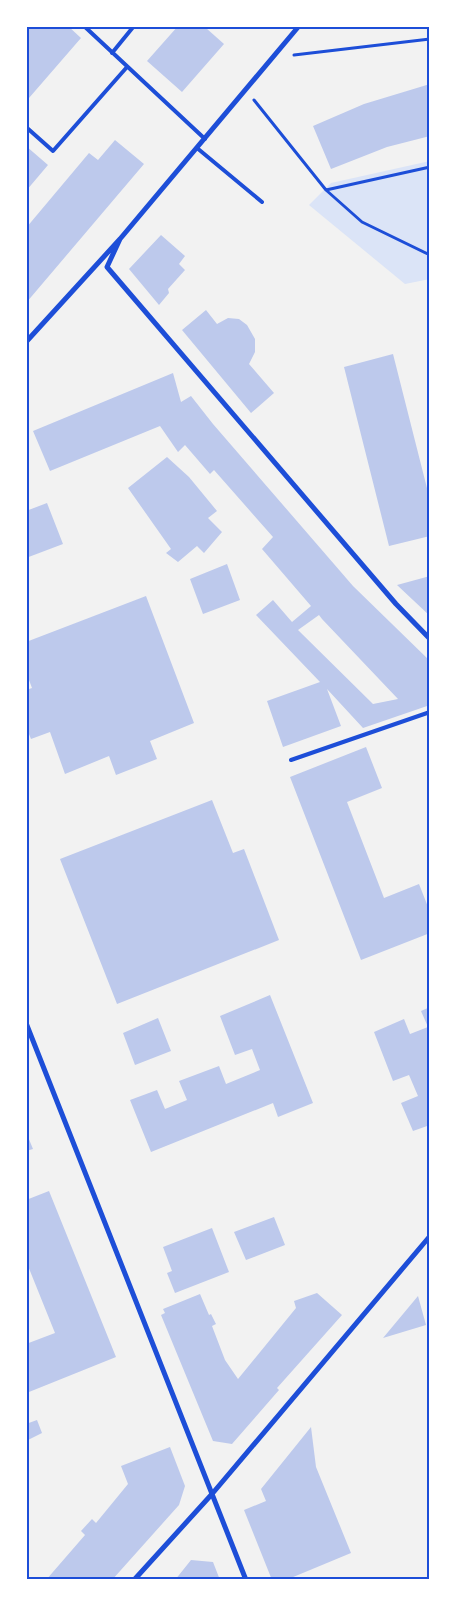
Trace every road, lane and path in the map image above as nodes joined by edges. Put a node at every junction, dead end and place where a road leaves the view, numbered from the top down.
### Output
1 (84, 26) edge
2 (134, 26) edge
3 (299, 26) edge
4 (430, 39) edge
5 (111, 52) junction
6 (271, 58) junction
7 (127, 67) junction
8 (246, 89) junction
9 (184, 118) junction
10 (26, 127) edge
11 (205, 139) junction
12 (197, 148) junction
13 (430, 167) edge
14 (326, 190) junction
15 (262, 202) dead end
16 (120, 239) junction
17 (430, 254) edge
18 (26, 342) edge
19 (430, 639) edge
20 (430, 712) edge
21 (291, 760) dead end
22 (26, 1023) edge
23 (430, 1236) edge
24 (212, 1494) junction
25 (134, 1580) edge
26 (246, 1580) edge

1 - 5 lane
2 - 5 lane
3 - 6 street
4 - 6 path
5 - 7 lane
5 - 9 lane
6 - 8 street
7 - 9 lane
7 - 10 lane
8 - 11 street
8 - 14 path
9 - 11 lane
11 - 12 street
12 - 15 lane
12 - 16 street
13 - 14 path
14 - 17 path
16 - 18 street
16 - 19 street
20 - 21 lane
22 - 24 street
23 - 24 street
24 - 25 street
24 - 26 street

